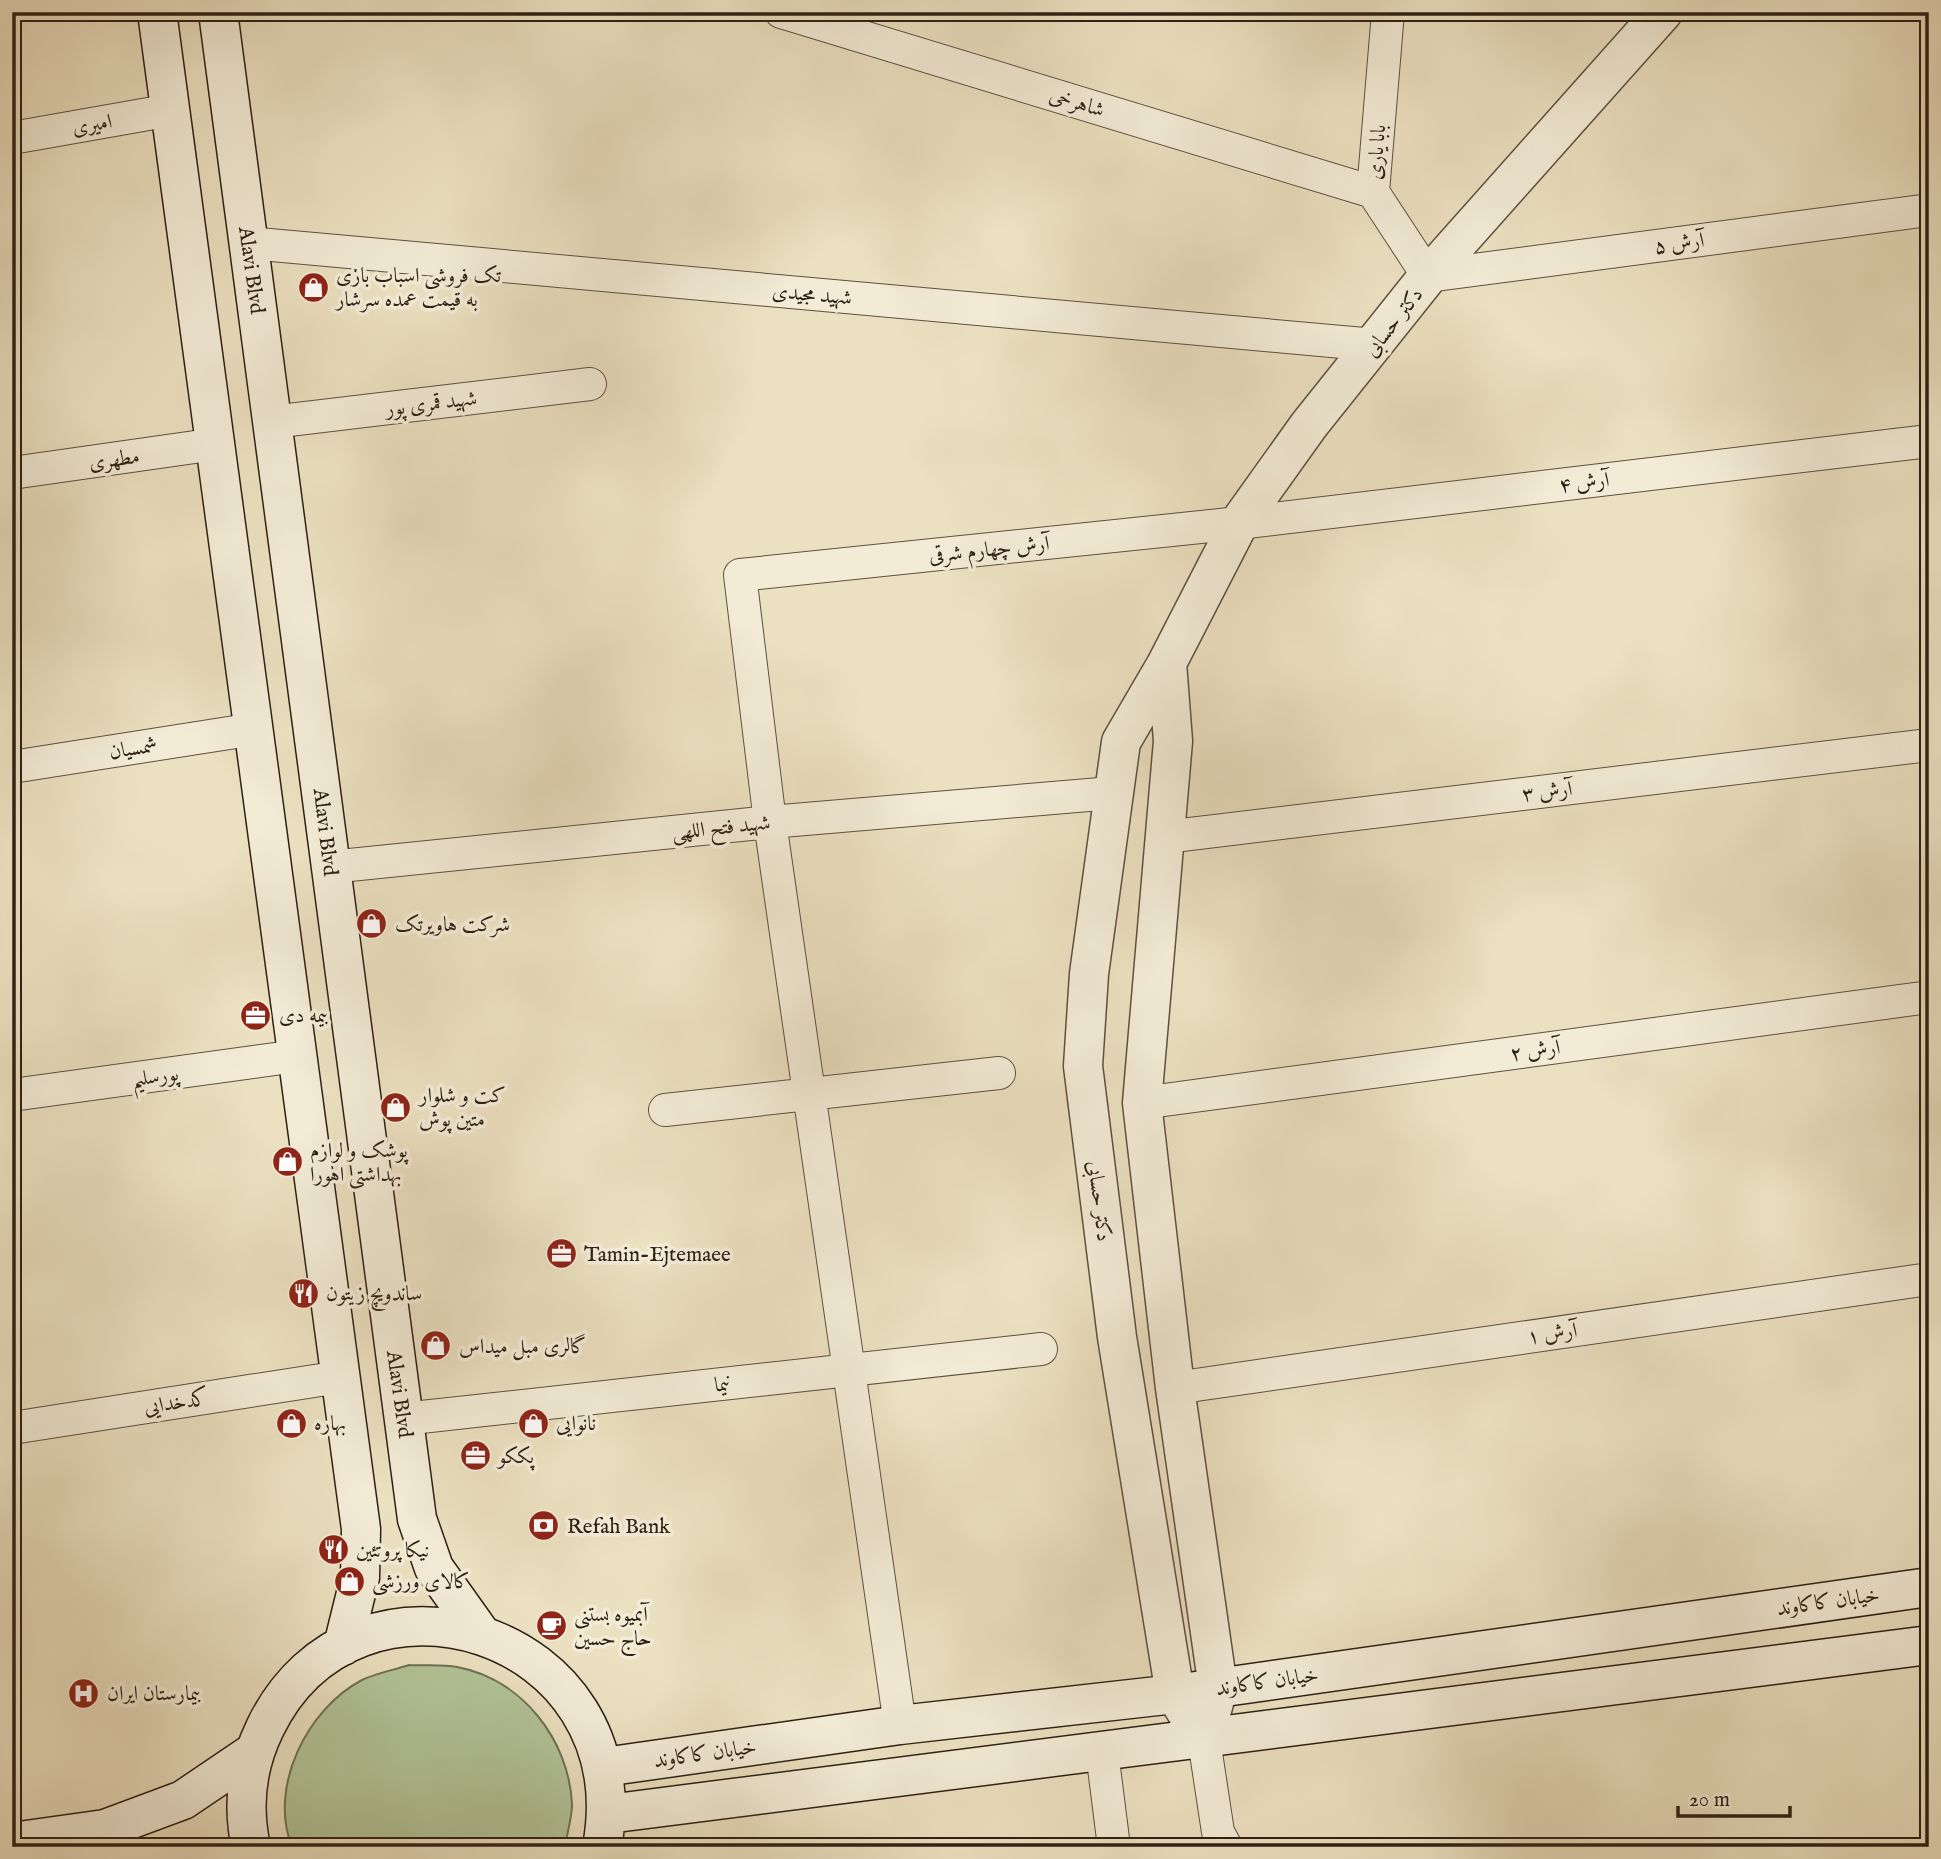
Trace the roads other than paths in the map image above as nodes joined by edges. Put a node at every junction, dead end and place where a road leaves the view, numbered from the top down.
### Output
1 (157, 12) edge
2 (218, 12) edge
3 (781, 12) edge
4 (1388, 12) edge
5 (1663, 12) edge
6 (171, 110) junction
7 (12, 138) edge
8 (1373, 191) junction
9 (1929, 210) edge
10 (249, 243) junction
11 (1429, 275) junction
12 (1375, 345) junction
13 (590, 384) dead end
14 (272, 422) junction
15 (1929, 441) edge
16 (216, 444) junction
17 (12, 473) edge
18 (1239, 523) junction
19 (1167, 663) junction
20 (254, 729) junction
21 (1929, 745) edge
22 (12, 767) edge
23 (1112, 793) junction
24 (770, 822) junction
25 (1165, 837) junction
26 (330, 867) junction
27 (1929, 997) edge
28 (298, 1056) junction
29 (999, 1073) dead end
30 (809, 1093) junction
31 (12, 1095) edge
32 (1142, 1103) junction
33 (665, 1110) dead end
34 (1929, 1279) edge
35 (1041, 1349) dead end
36 (849, 1370) junction
37 (340, 1377) junction
38 (1175, 1388) junction
39 (403, 1419) junction
40 (12, 1427) edge
41 (1929, 1587) edge
42 (481, 1634) junction
43 (1929, 1645) edge
44 (344, 1646) junction
45 (1218, 1688) junction
46 (1175, 1694) junction
47 (900, 1725) junction
48 (1204, 1740) junction
49 (254, 1752) junction
50 (1102, 1752) junction
51 (604, 1767) junction
52 (605, 1830) edge
53 (12, 1842) edge
54 (251, 1847) edge
55 (1114, 1847) edge
56 (1226, 1847) edge

1 - 6 main road
2 - 10 main road, Alavi Blvd
3 - 8 street, شاهرخی
4 - 8 street, بابا یاری
5 - 11 main road, دکتر حسابی
6 - 7 street, امیری
6 - 16 main road
8 - 11 street, بابا یاری
9 - 11 street, آرش ۵
10 - 12 street, شهید مجیدی
10 - 14 main road, Alavi Blvd
11 - 12 main road, دکتر حسابی
12 - 18 main road, دکتر حسابی
13 - 14 street, شهید قمری پور
14 - 26 main road, Alavi Blvd
15 - 18 street, آرش ۴
16 - 17 street, مطهری
16 - 20 main road
18 - 19 main road, دکتر حسابی
18 - 24 street, آرش چهارم شرقی
19 - 23 main road, دکتر حسابی
19 - 25 main road, دکتر حسابی
20 - 22 street, شمسیان
20 - 28 main road
21 - 25 street, آرش ۳
23 - 24 street, شهید فتح اللهی
23 - 46 main road, دکتر حسابی
24 - 26 street, شهید فتح اللهی
24 - 30 street
25 - 32 main road, دکتر حسابی
26 - 39 main road, Alavi Blvd
27 - 32 street, آرش ۲
28 - 31 street, پورسلیم
28 - 37 main road
29 - 30 street
30 - 33 street
30 - 36 street
32 - 38 main road, دکتر حسابی
34 - 38 street, آرش ۱
35 - 36 street, نیما
36 - 39 street, نیما
36 - 47 street
37 - 40 street, کدخدایی
37 - 44 main road
38 - 45 main road, دکتر حسابی
39 - 42 main road, Alavi Blvd
41 - 45 main road, خیابان کاکاوند
42 - 44 main road
42 - 51 main road
43 - 48 main road
44 - 49 main road
45 - 46 main road, خیابان کاکاوند
45 - 48 main road, دکتر حسابی
46 - 47 main road, خیابان کاکاوند
46 - 48 main road, دکتر حسابی
47 - 51 main road, خیابان کاکاوند
48 - 50 main road
48 - 56 street, دکتر حسابی
49 - 53 main road
49 - 54 main road
50 - 52 main road
50 - 55 street
51 - 52 main road

